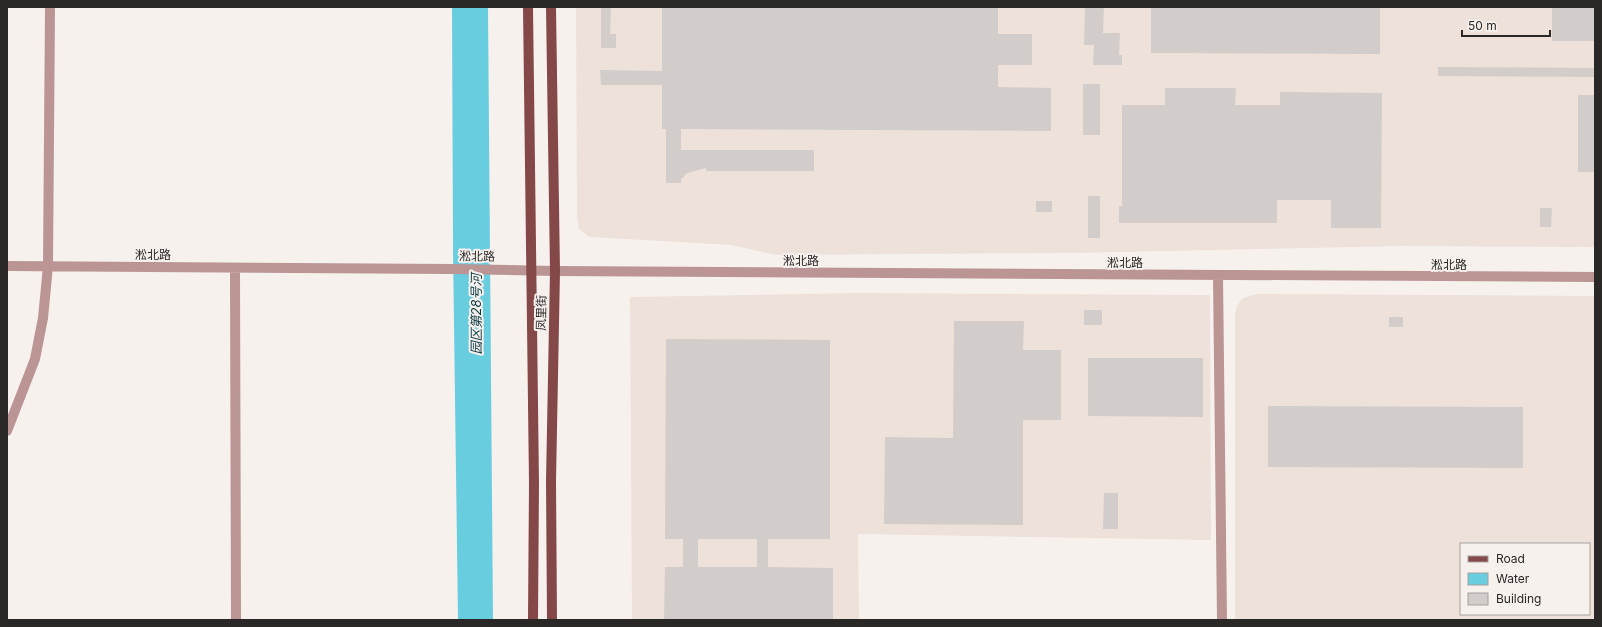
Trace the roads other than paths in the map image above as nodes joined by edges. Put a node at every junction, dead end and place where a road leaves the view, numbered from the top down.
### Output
1 (50, 7) edge
2 (528, 7) edge
3 (551, 7) edge
4 (7, 266) edge
5 (48, 266) junction
6 (235, 268) junction
7 (532, 271) junction
8 (554, 271) junction
9 (1218, 276) junction
10 (1595, 278) edge
11 (7, 431) edge
12 (236, 620) edge
13 (533, 620) edge
14 (552, 620) edge
15 (1222, 620) edge

1 - 5 street
2 - 7 main road, 凤里街
3 - 8 main road, 凤里街
4 - 5 street, 淞北路
5 - 6 street, 淞北路
5 - 11 street
6 - 7 street, 淞北路
6 - 12 street
7 - 8 street, 淞北路
7 - 13 main road, 凤里街
8 - 9 street, 淞北路
8 - 14 main road, 凤里街
9 - 10 street, 淞北路
9 - 15 street

